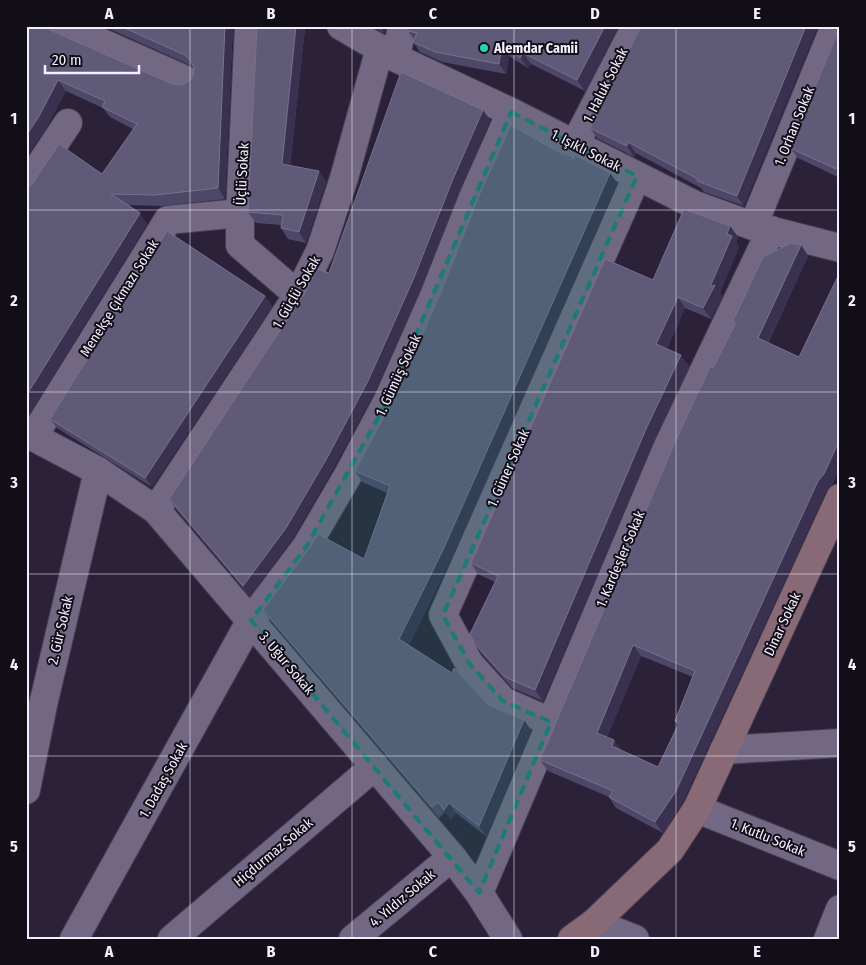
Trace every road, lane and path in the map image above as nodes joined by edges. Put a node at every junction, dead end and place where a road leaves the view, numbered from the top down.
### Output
1 (64, 26) edge
2 (249, 26) edge
3 (341, 26) edge
4 (402, 26) edge
5 (636, 26) edge
6 (836, 26) edge
7 (388, 53) junction
8 (186, 80) dead end
9 (511, 112) junction
10 (68, 123) dead end
11 (575, 144) junction
12 (637, 176) junction
13 (26, 186) edge
14 (240, 213) junction
15 (762, 228) junction
16 (840, 248) edge
17 (298, 294) junction
18 (30, 435) edge
19 (98, 471) junction
20 (840, 498) edge
21 (156, 510) junction
22 (250, 620) junction
23 (551, 722) junction
24 (840, 743) edge
25 (724, 750) junction
26 (375, 766) junction
27 (26, 790) edge
28 (697, 808) junction
29 (452, 857) junction
30 (840, 866) edge
31 (479, 893) junction
32 (840, 909) edge
33 (594, 923) junction
34 (74, 939) edge
35 (172, 939) edge
36 (353, 939) edge
37 (508, 939) edge
38 (572, 939) edge
39 (635, 939) edge
40 (828, 939) edge

1 - 8 street
2 - 14 street, Üçlü Sokak
3 - 7 street, 1. Işıklı Sokak
4 - 7 street, 1. Güçlü Sokak
5 - 11 street, 1. Haluk Sokak
6 - 15 street, 1. Orhan Sokak
7 - 9 street, 1. Işıklı Sokak
7 - 17 street, 1. Güçlü Sokak
9 - 11 street, 1. Işıklı Sokak
9 - 22 street, 1. Gümüş Sokak
10 - 13 street
11 - 12 street, 1. Işıklı Sokak
12 - 15 street, 1. Işıklı Sokak
12 - 23 street, 1. Güner Sokak
14 - 17 street, Üçlü Sokak
14 - 18 street, Menekşe Çıkmazı Sokak
15 - 16 street, 1. Işıklı Sokak
15 - 23 street, 1. Kardeşler Sokak
17 - 21 street, 1. Güçlü Sokak
18 - 19 street, 3. Uğur Sokak
19 - 21 street, 3. Uğur Sokak
19 - 27 street, 2. Gür Sokak
20 - 25 street, Dinar Sokak
21 - 22 street, 3. Uğur Sokak
22 - 26 street, 3. Uğur Sokak
22 - 34 street, 1. Dadaş Sokak
23 - 31 street, 1. Kardeşler Sokak
24 - 25 street
25 - 28 street, Dinar Sokak
26 - 29 street, 3. Uğur Sokak
26 - 35 street, Hiçdurmaz Sokak
28 - 30 street, 1. Kutlu Sokak
28 - 33 street, Dinar Sokak
29 - 31 street, 3. Uğur Sokak
29 - 36 street, 4. Yıldız Sokak
31 - 37 street, 3. Uğur Sokak
32 - 40 street
33 - 38 street, Dinar Sokak
33 - 39 street

